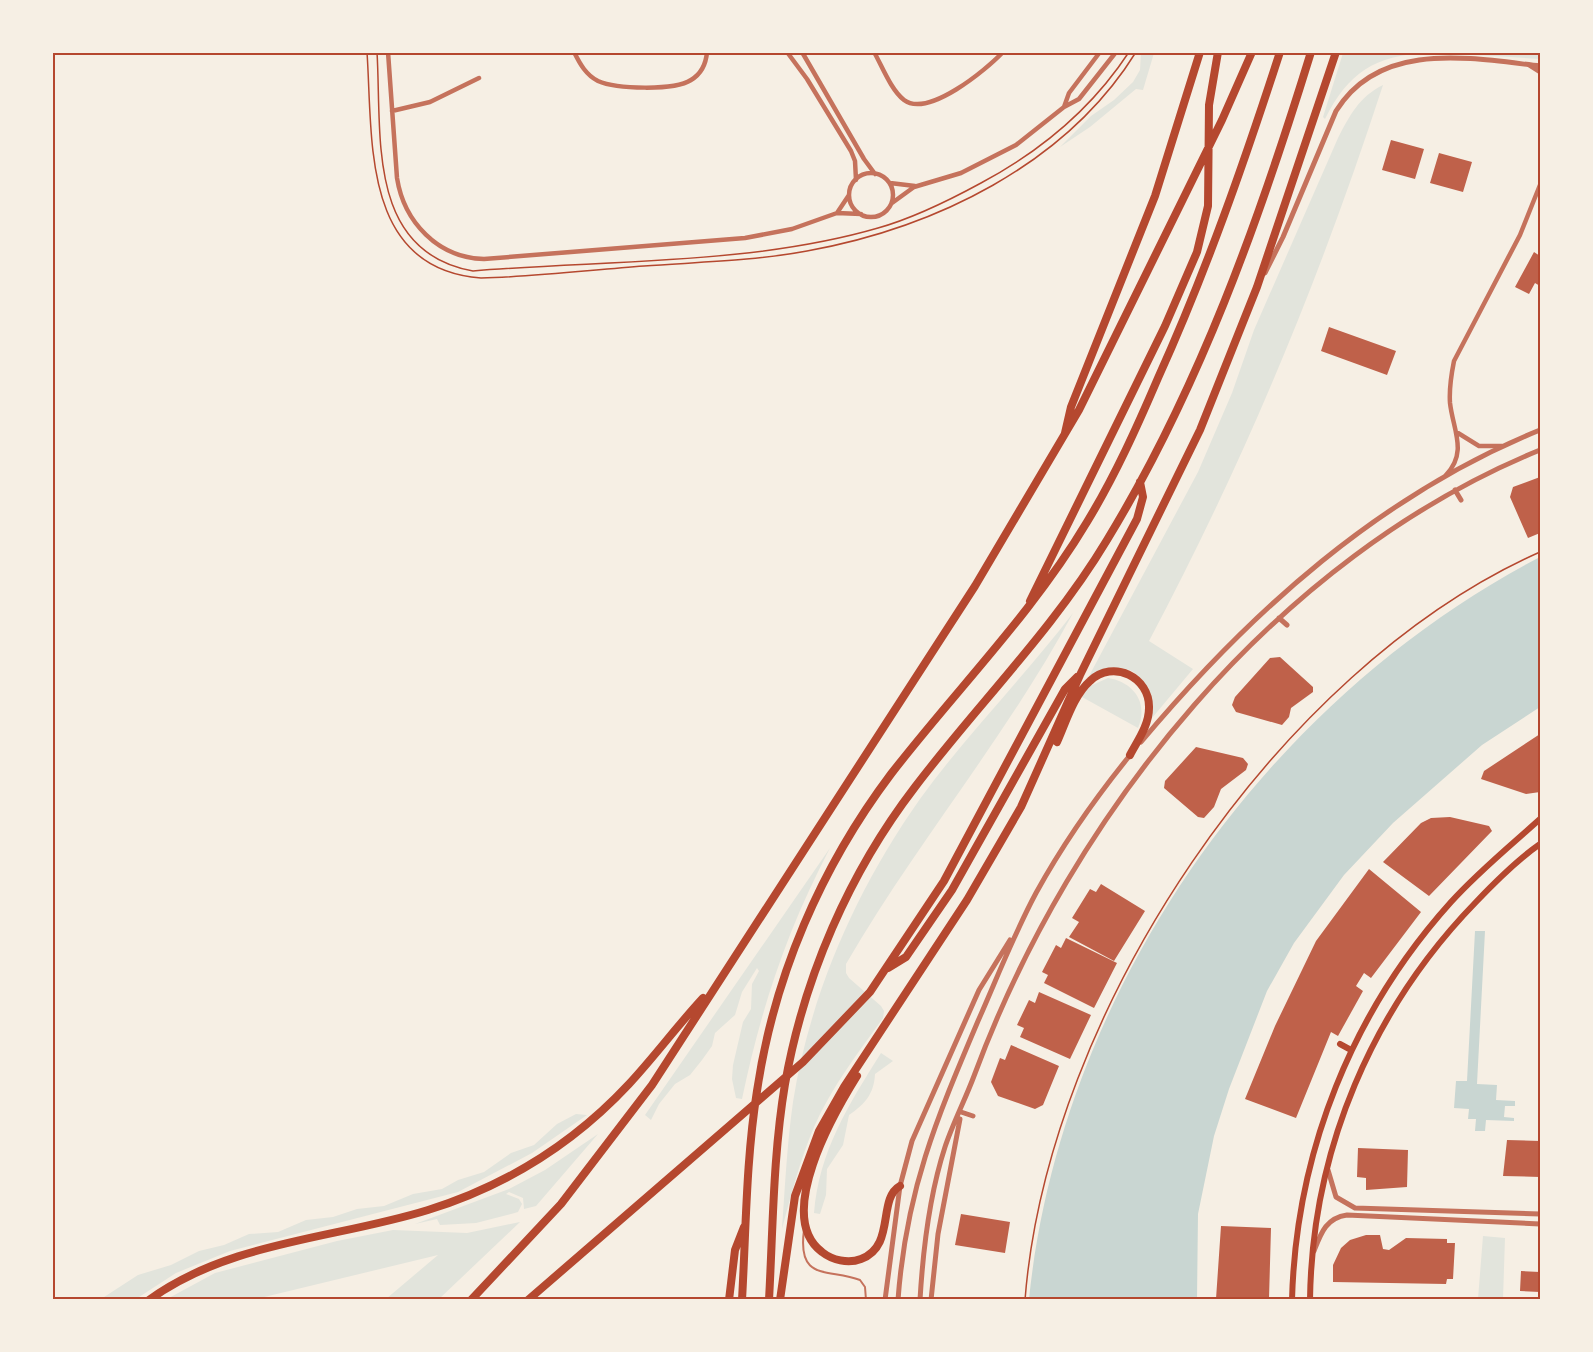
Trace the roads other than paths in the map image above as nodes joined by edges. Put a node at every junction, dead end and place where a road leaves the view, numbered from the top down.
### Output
1 (388, 52) edge
2 (574, 52) edge
3 (707, 52) edge
4 (787, 52) edge
5 (802, 52) edge
6 (874, 52) edge
7 (1003, 52) edge
8 (1100, 52) edge
9 (1116, 52) edge
10 (1200, 52) edge
11 (1218, 52) edge
12 (1252, 52) edge
13 (1280, 52) edge
14 (1311, 52) edge
15 (1336, 52) edge
16 (1529, 65) junction
17 (1540, 66) edge
18 (1540, 72) edge
19 (1085, 73) junction
20 (479, 78) dead end
21 (1096, 80) junction
22 (1064, 107) junction
23 (392, 111) junction
24 (875, 174) junction
25 (856, 180) junction
26 (890, 183) junction
27 (921, 185) junction
28 (1540, 185) edge
29 (850, 194) junction
30 (892, 203) junction
31 (837, 213) junction
32 (861, 214) junction
33 (1257, 287) junction
34 (1540, 430) edge
35 (1458, 433) junction
36 (1065, 436) junction
37 (1504, 446) junction
38 (1540, 450) edge
39 (1440, 480) junction
40 (1140, 482) junction
41 (1455, 490) junction
42 (1461, 500) dead end
43 (1025, 613) junction
44 (1280, 618) junction
45 (1287, 625) dead end
46 (1080, 675) junction
47 (1130, 755) junction
48 (1040, 766) junction
49 (1540, 819) edge
50 (1540, 825) edge
51 (1522, 836) junction
52 (1540, 844) edge
53 (1017, 932) junction
54 (888, 968) junction
55 (716, 985) junction
56 (1340, 1044) dead end
57 (871, 1046) junction
58 (1351, 1050) junction
59 (961, 1112) junction
60 (973, 1116) dead end
61 (1327, 1166) junction
62 (900, 1186) junction
63 (1540, 1214) edge
64 (940, 1222) junction
65 (948, 1223) dead end
66 (746, 1224) junction
67 (1540, 1224) edge
68 (804, 1226) junction
69 (1312, 1255) junction
70 (570, 1264) junction
71 (149, 1299) edge
72 (471, 1299) edge
73 (528, 1299) edge
74 (537, 1299) edge
75 (729, 1299) edge
76 (742, 1299) edge
77 (769, 1299) edge
78 (780, 1299) edge
79 (866, 1299) edge
80 (885, 1299) edge
81 (898, 1299) edge
82 (920, 1299) edge
83 (931, 1299) edge
84 (1292, 1299) edge
85 (1311, 1299) edge

1 - 23 street
2 - 3 street
4 - 25 street
5 - 24 street
6 - 7 street
8 - 19 street
9 - 21 street
10 - 36 highway
11 - 43 highway
12 - 36 highway
13 - 43 highway
14 - 40 highway
15 - 33 highway
16 - 17 street
16 - 18 street
16 - 33 street
19 - 21 street
19 - 22 street
20 - 23 street
21 - 22 street
22 - 27 street
23 - 31 street
24 - 25 street
24 - 26 street
25 - 29 street
26 - 27 street
26 - 30 street
27 - 30 street
28 - 35 street
29 - 31 street
29 - 32 street
30 - 32 street
31 - 32 street
33 - 46 highway
34 - 37 street
35 - 37 street
35 - 39 street
36 - 55 highway
37 - 39 street
38 - 41 street
39 - 47 street
40 - 54 highway
40 - 77 highway
41 - 42 street
41 - 44 street
43 - 66 highway
44 - 45 street
44 - 59 street
46 - 48 highway
46 - 54 highway
47 - 48 highway
47 - 53 street
48 - 57 highway
49 - 51 main road
50 - 51 main road
51 - 58 main road
52 - 61 main road
53 - 62 street
53 - 81 street
54 - 70 highway
55 - 71 highway
55 - 72 highway
56 - 58 main road
57 - 68 highway
57 - 78 highway
58 - 84 main road
59 - 60 street
59 - 64 street
59 - 82 street
61 - 63 street
61 - 69 main road
62 - 68 highway
62 - 80 street
64 - 65 street
64 - 83 street
66 - 75 highway
66 - 76 highway
67 - 69 street
68 - 79 lane
69 - 85 main road
70 - 73 highway
70 - 74 highway

